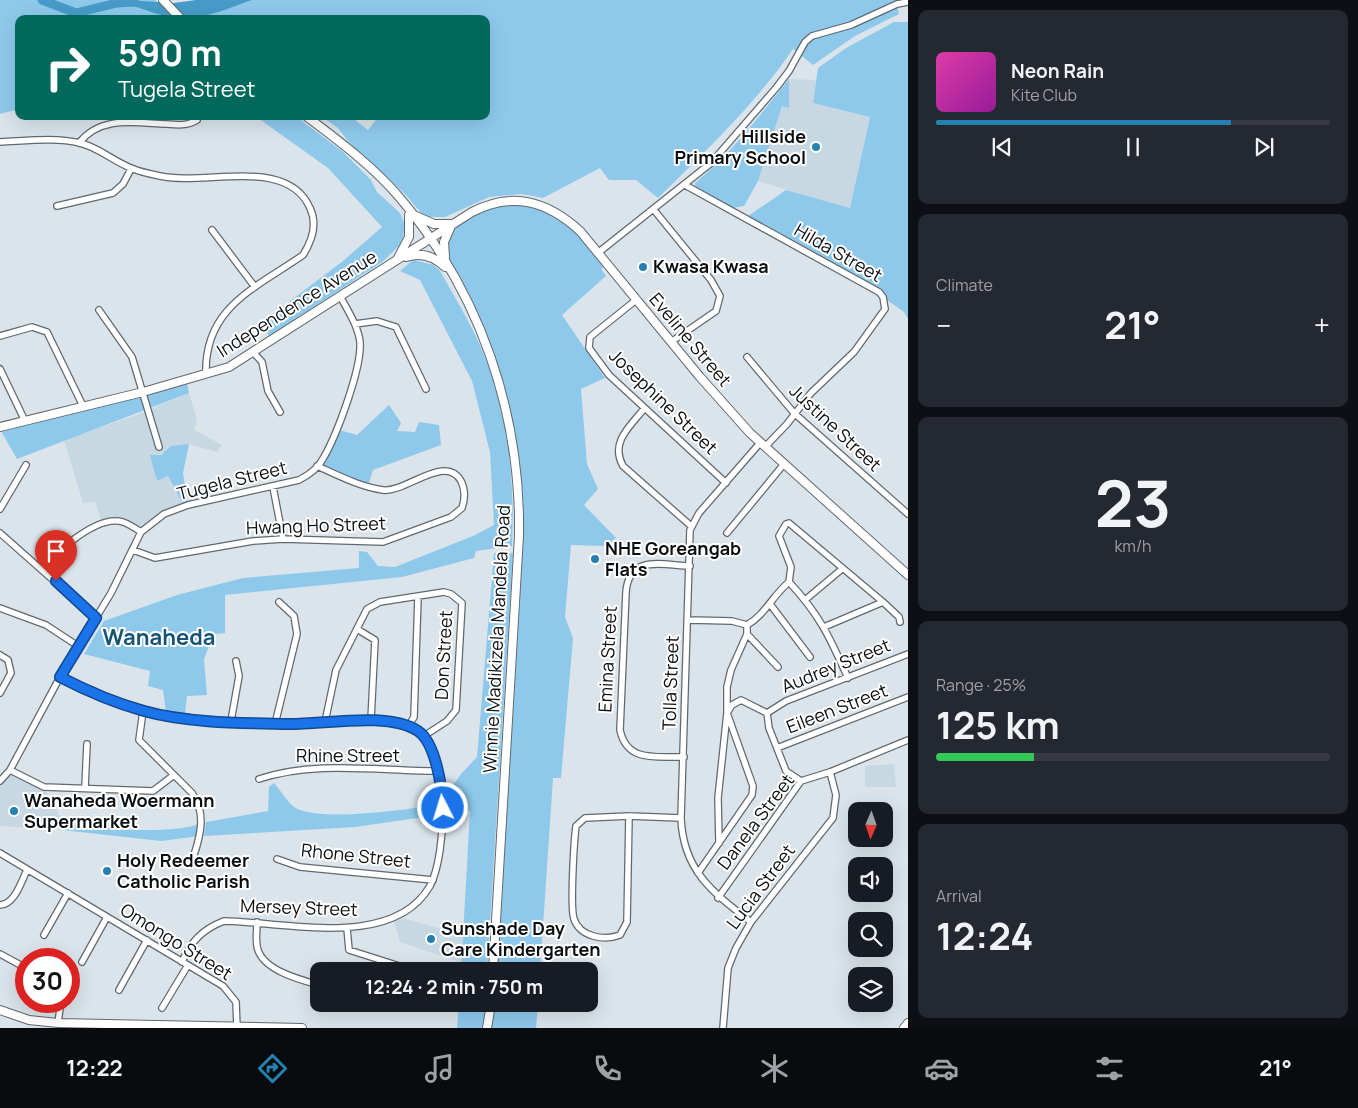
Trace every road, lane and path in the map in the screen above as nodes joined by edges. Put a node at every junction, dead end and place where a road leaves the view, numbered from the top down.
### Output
1 (162, 0) edge
2 (908, 2) edge
3 (177, 15) edge
4 (197, 120) dead end
5 (311, 120) edge
6 (0, 142) edge
7 (79, 143) junction
8 (131, 169) junction
9 (685, 185) junction
10 (57, 206) dead end
11 (654, 210) junction
12 (411, 215) junction
13 (452, 224) junction
14 (212, 230) dead end
15 (428, 238) junction
16 (600, 252) junction
17 (397, 260) junction
18 (446, 264) junction
19 (255, 288) junction
20 (340, 296) junction
21 (636, 300) junction
22 (99, 310) dead end
23 (355, 324) junction
24 (0, 336) edge
25 (671, 342) junction
26 (254, 353) junction
27 (747, 358) dead end
28 (0, 369) edge
29 (206, 374) junction
30 (426, 389) dead end
31 (143, 392) junction
32 (83, 406) junction
33 (644, 410) junction
34 (280, 412) dead end
35 (794, 414) junction
36 (25, 422) junction
37 (0, 427) edge
38 (762, 445) junction
39 (159, 447) dead end
40 (784, 464) junction
41 (26, 466) dead end
42 (317, 466) junction
43 (726, 483) junction
44 (273, 487) junction
45 (0, 509) edge
46 (908, 514) edge
47 (691, 526) junction
48 (141, 532) junction
49 (0, 533) edge
50 (727, 533) dead end
51 (283, 539) junction
52 (73, 540) dead end
53 (133, 550) junction
54 (690, 566) junction
55 (842, 569) junction
56 (908, 575) edge
57 (789, 582) junction
58 (418, 597) junction
59 (806, 600) junction
60 (279, 602) dead end
61 (883, 602) junction
62 (770, 604) junction
63 (0, 608) edge
64 (96, 618) junction
65 (689, 620) junction
66 (900, 622) dead end
67 (747, 625) junction
68 (824, 627) junction
69 (357, 629) junction
70 (747, 634) junction
71 (78, 646) junction
72 (0, 654) edge
73 (908, 654) edge
74 (810, 657) dead end
75 (236, 661) dead end
76 (778, 667) dead end
77 (60, 677) junction
78 (848, 678) junction
79 (0, 693) edge
80 (908, 698) edge
81 (144, 711) junction
82 (727, 714) junction
83 (767, 714) junction
84 (371, 720) junction
85 (231, 721) junction
86 (325, 722) junction
87 (276, 724) junction
88 (408, 727) junction
89 (424, 736) junction
90 (908, 740) edge
91 (86, 744) dead end
92 (777, 748) junction
93 (684, 757) junction
94 (10, 770) junction
95 (438, 771) junction
96 (830, 772) junction
97 (174, 775) junction
98 (259, 779) dead end
99 (0, 781) edge
100 (800, 781) junction
101 (85, 787) junction
102 (629, 816) junction
103 (681, 818) junction
104 (719, 843) junction
105 (0, 853) edge
106 (194, 855) dead end
107 (277, 859) dead end
108 (28, 870) junction
109 (698, 873) junction
110 (433, 880) junction
111 (68, 893) junction
112 (718, 898) junction
113 (0, 905) edge
114 (107, 917) junction
115 (257, 922) junction
116 (750, 922) junction
117 (347, 928) junction
118 (44, 935) dead end
119 (147, 940) junction
120 (0, 954) edge
121 (15, 962) edge
122 (82, 962) dead end
123 (387, 962) edge
124 (494, 962) edge
125 (185, 964) junction
126 (310, 982) edge
127 (119, 990) dead end
128 (162, 1008) dead end
129 (0, 1010) edge
130 (490, 1012) edge
131 (491, 1012) edge
132 (59, 1013) edge
133 (58, 1023) junction
134 (908, 1024) edge
135 (150, 1026) edge
136 (238, 1027) edge
137 (302, 1028) edge
138 (487, 1028) edge
139 (492, 1028) edge
140 (723, 1028) edge
141 (904, 1028) edge

1 - 3 main road
2 - 9 street
4 - 7 street
5 - 12 main road, Winnie Madikizela Mandela Road
6 - 7 street
7 - 8 street
8 - 10 street
8 - 19 street
9 - 11 street
9 - 35 street, Hilda Street
11 - 16 street
11 - 25 street
12 - 13 main road
12 - 15 main road, Winnie Madikizela Mandela Road
12 - 17 main road
13 - 15 main road, Eveline Street
13 - 16 main road, Eveline Street
13 - 18 main road
14 - 19 street
15 - 17 main road, Independence Avenue
15 - 18 main road, Winnie Madikizela Mandela Road
16 - 21 main road, Eveline Street
17 - 18 main road
17 - 20 main road, Independence Avenue
18 - 124 main road, Winnie Madikizela Mandela Road
19 - 29 street
20 - 23 street, Tugela Street
20 - 26 main road, Independence Avenue
21 - 25 main road, Eveline Street
21 - 33 street, Josephine Street
22 - 31 street
23 - 30 street
23 - 42 street, Tugela Street
24 - 32 street
25 - 38 main road, Eveline Street
26 - 29 main road, Independence Avenue
26 - 34 street
27 - 35 street, Justine Street
28 - 36 street
29 - 31 main road, Independence Avenue
31 - 32 main road, Independence Avenue
31 - 39 street
32 - 36 main road, Independence Avenue
33 - 43 street, Josephine Street
33 - 47 street
35 - 38 street, Hilda Street
35 - 46 street, Justine Street
36 - 37 main road, Independence Avenue
38 - 40 main road, Eveline Street
38 - 43 street
40 - 50 street
40 - 56 main road, Eveline Street
41 - 45 street
42 - 44 street, Tugela Street
42 - 51 street, Hwang Ho Street
43 - 47 street
44 - 48 street, Tugela Street
44 - 51 street
47 - 54 street, Tolla Street
48 - 52 street
48 - 53 street, Tugela Street
49 - 64 street
51 - 53 street, Hwang Ho Street
53 - 64 street, Tugela Street
54 - 65 street, Tolla Street
54 - 93 street, Emina Street
55 - 57 street
55 - 59 street
55 - 61 street
57 - 59 street
57 - 62 street
58 - 69 street, Don Street
58 - 88 street
58 - 89 street, Don Street
59 - 68 street
60 - 87 street
61 - 66 street
61 - 68 street
62 - 67 street
62 - 74 street
63 - 71 street
64 - 71 street, Tugela Street
65 - 67 street
65 - 93 street, Tolla Street
67 - 70 street
68 - 78 street
69 - 84 street
69 - 86 street, Don Street
70 - 76 street
70 - 82 street
71 - 77 street, Tugela Street
72 - 79 street
73 - 78 street, Audrey Street
75 - 85 street
77 - 81 street
77 - 94 street, Tugela Street
78 - 83 street, Audrey Street
80 - 92 street, Eileen Street
81 - 85 street
81 - 97 street
82 - 83 street
82 - 104 street
82 - 104 street
83 - 92 street, Audrey Street
84 - 86 street
84 - 88 street
85 - 87 street
86 - 87 street
88 - 89 street
89 - 95 street, Mersey Street
90 - 96 street, Danela Street
91 - 101 street
92 - 100 street, Audrey Street
93 - 103 street, Tolla Street
94 - 99 street, Tugela Street
94 - 101 street
95 - 98 street, Rhine Street
95 - 110 street, Mersey Street
96 - 100 street, Danela Street
96 - 116 street, Lucia Street
97 - 101 street
97 - 106 street
100 - 112 street, Danela Street
102 - 102 street
102 - 103 street
103 - 109 street, Tolla Street
104 - 109 street
105 - 108 street, Omongo Street
107 - 110 street, Rhone Street
108 - 111 street, Omongo Street
108 - 113 street
109 - 112 street, Tolla Street
110 - 117 street, Mersey Street
111 - 114 street, Omongo Street
111 - 118 street
112 - 116 street, Tolla Street
114 - 119 street, Omongo Street
114 - 122 street
115 - 117 street, Mersey Street
115 - 125 street, Mersey Street
115 - 126 street
116 - 140 street, Lucia Street
117 - 123 street
119 - 125 street, Omongo Street
119 - 127 street
120 - 121 street
125 - 128 street, Mersey Street
125 - 136 street, Omongo Street
129 - 133 main road
130 - 138 main road
131 - 139 main road
132 - 133 street
133 - 135 main road
134 - 141 main road
135 - 136 main road
136 - 137 main road

